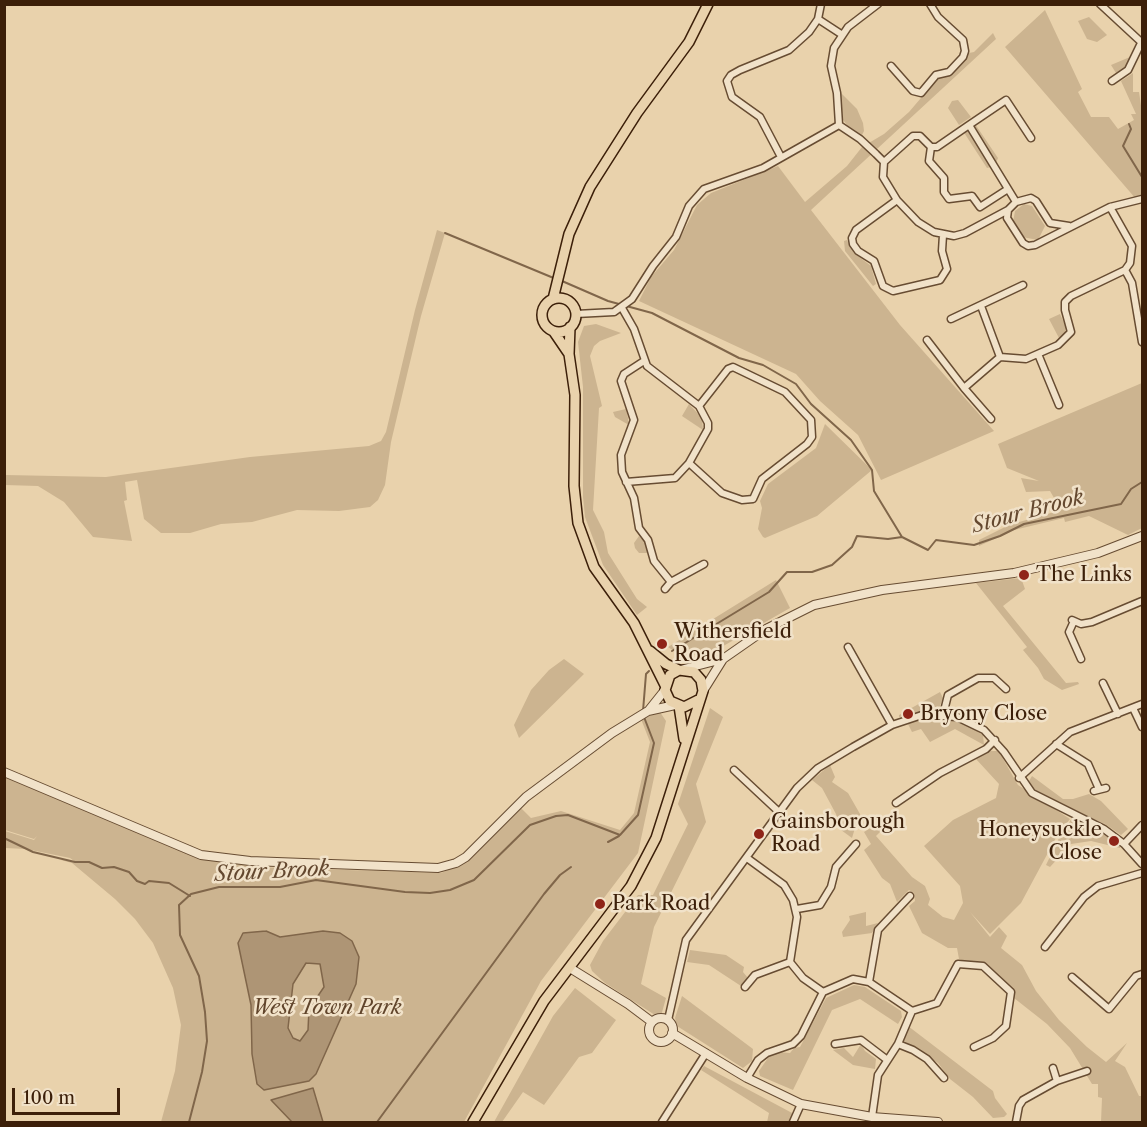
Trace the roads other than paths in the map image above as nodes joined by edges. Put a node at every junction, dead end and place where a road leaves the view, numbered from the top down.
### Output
1 (708, 4) edge
2 (821, 4) edge
3 (878, 4) edge
4 (930, 4) edge
5 (1100, 4) edge
6 (818, 19) junction
7 (841, 34) junction
8 (1142, 41) edge
9 (891, 66) dead end
10 (1112, 81) dead end
11 (839, 125) junction
12 (969, 125) junction
13 (1031, 138) dead end
14 (931, 147) junction
15 (781, 157) junction
16 (884, 162) junction
17 (1008, 189) junction
18 (1143, 199) edge
19 (897, 200) junction
20 (1016, 202) junction
21 (1110, 207) junction
22 (1008, 210) junction
23 (1050, 223) junction
24 (1069, 226) junction
25 (943, 235) junction
26 (1052, 235) junction
27 (1125, 270) junction
28 (560, 279) junction
29 (1023, 285) dead end
30 (553, 299) junction
31 (566, 300) junction
32 (981, 306) junction
33 (623, 308) junction
34 (576, 314) junction
35 (951, 319) dead end
36 (570, 327) junction
37 (554, 332) junction
38 (927, 340) dead end
39 (1142, 342) edge
40 (569, 354) junction
41 (1038, 354) junction
42 (1000, 357) junction
43 (644, 361) junction
44 (964, 388) junction
45 (1059, 405) dead end
46 (699, 406) junction
47 (992, 419) dead end
48 (689, 463) junction
49 (626, 482) junction
50 (1143, 536) edge
51 (704, 564) dead end
52 (671, 582) junction
53 (664, 589) dead end
54 (1143, 602) edge
55 (848, 647) dead end
56 (648, 650) junction
57 (723, 659) junction
58 (1081, 659) dead end
59 (682, 669) junction
60 (1103, 683) dead end
61 (665, 687) junction
62 (1006, 689) dead end
63 (703, 690) junction
64 (699, 700) junction
65 (1143, 704) edge
66 (677, 705) junction
67 (1133, 708) junction
68 (644, 714) junction
69 (1118, 714) junction
70 (943, 716) junction
71 (892, 725) junction
72 (1143, 727) edge
73 (995, 740) junction
74 (685, 742) junction
75 (1056, 744) junction
76 (734, 770) dead end
77 (4, 772) edge
78 (1020, 778) junction
79 (1100, 790) dead end
80 (896, 803) dead end
81 (780, 813) junction
82 (1143, 825) edge
83 (856, 844) dead end
84 (1124, 844) junction
85 (747, 858) junction
86 (1143, 864) edge
87 (1143, 873) edge
88 (910, 896) dead end
89 (797, 909) junction
90 (1046, 947) dead end
91 (790, 962) junction
92 (570, 968) junction
93 (1143, 974) edge
94 (1072, 977) dead end
95 (869, 982) junction
96 (745, 987) dead end
97 (824, 992) junction
98 (912, 1011) junction
99 (668, 1020) junction
100 (652, 1022) junction
101 (672, 1033) junction
102 (835, 1044) dead end
103 (898, 1044) junction
104 (974, 1047) dead end
105 (706, 1053) junction
106 (886, 1059) junction
107 (1053, 1068) dead end
108 (1086, 1071) dead end
109 (747, 1078) junction
110 (944, 1078) dead end
111 (1057, 1081) junction
112 (801, 1104) junction
113 (872, 1117) junction
114 (473, 1122) edge
115 (662, 1122) edge
116 (793, 1122) edge
117 (939, 1122) edge
118 (1016, 1122) edge

1 - 28 main road
2 - 6 street
3 - 7 street
4 - 9 street
5 - 8 street
6 - 7 street
6 - 15 street
7 - 11 street
8 - 10 street
11 - 15 street
11 - 16 street
12 - 13 street
12 - 14 street
12 - 17 street
14 - 16 street
14 - 17 street
15 - 33 street
16 - 19 street
17 - 20 street
18 - 21 street
19 - 25 street
19 - 25 street
20 - 22 street
20 - 23 street
21 - 24 street
21 - 27 street
22 - 25 street
22 - 26 street
23 - 24 street
23 - 26 street
24 - 26 street
27 - 39 street
27 - 41 street
28 - 30 main road
28 - 31 main road
29 - 32 street
30 - 31 main road
30 - 37 main road
31 - 34 main road
32 - 35 street
32 - 42 street
33 - 34 street
33 - 43 street
34 - 36 main road
36 - 37 main road
36 - 40 main road
37 - 40 main road
38 - 44 street
40 - 56 main road
41 - 42 street
41 - 45 street
42 - 44 street
43 - 46 street
43 - 49 street
44 - 47 street
46 - 48 street
46 - 48 street
48 - 49 street
49 - 52 street
50 - 57 street
51 - 52 street
52 - 53 street
54 - 58 street
55 - 71 street
56 - 59 main road
56 - 61 main road
57 - 59 street
57 - 63 street
59 - 61 main road
59 - 63 main road
60 - 69 street
61 - 66 main road
61 - 68 street
62 - 70 street
63 - 64 main road
64 - 66 main road
64 - 74 main road
65 - 67 street
66 - 68 street
66 - 74 main road
67 - 69 street
67 - 72 street
68 - 77 street
69 - 75 street
70 - 71 street
70 - 73 street
71 - 81 street
73 - 78 street
73 - 80 street
74 - 92 main road
75 - 78 street
75 - 79 street
76 - 81 street
78 - 84 street
81 - 85 street
82 - 84 street
83 - 89 street
84 - 86 street
85 - 89 street
85 - 99 street
87 - 90 street
88 - 95 street
89 - 91 street
91 - 96 street
91 - 97 street
92 - 100 street
92 - 114 main road
93 - 94 street
95 - 97 street
95 - 98 street
97 - 109 street
98 - 103 street
98 - 104 street
99 - 100 street
99 - 101 street
100 - 101 street
101 - 105 street
102 - 106 street
103 - 106 street
103 - 110 street
105 - 109 street
105 - 115 street
106 - 113 street
107 - 111 street
108 - 111 street
109 - 112 street
111 - 118 street
112 - 113 street
112 - 116 street
113 - 117 street

